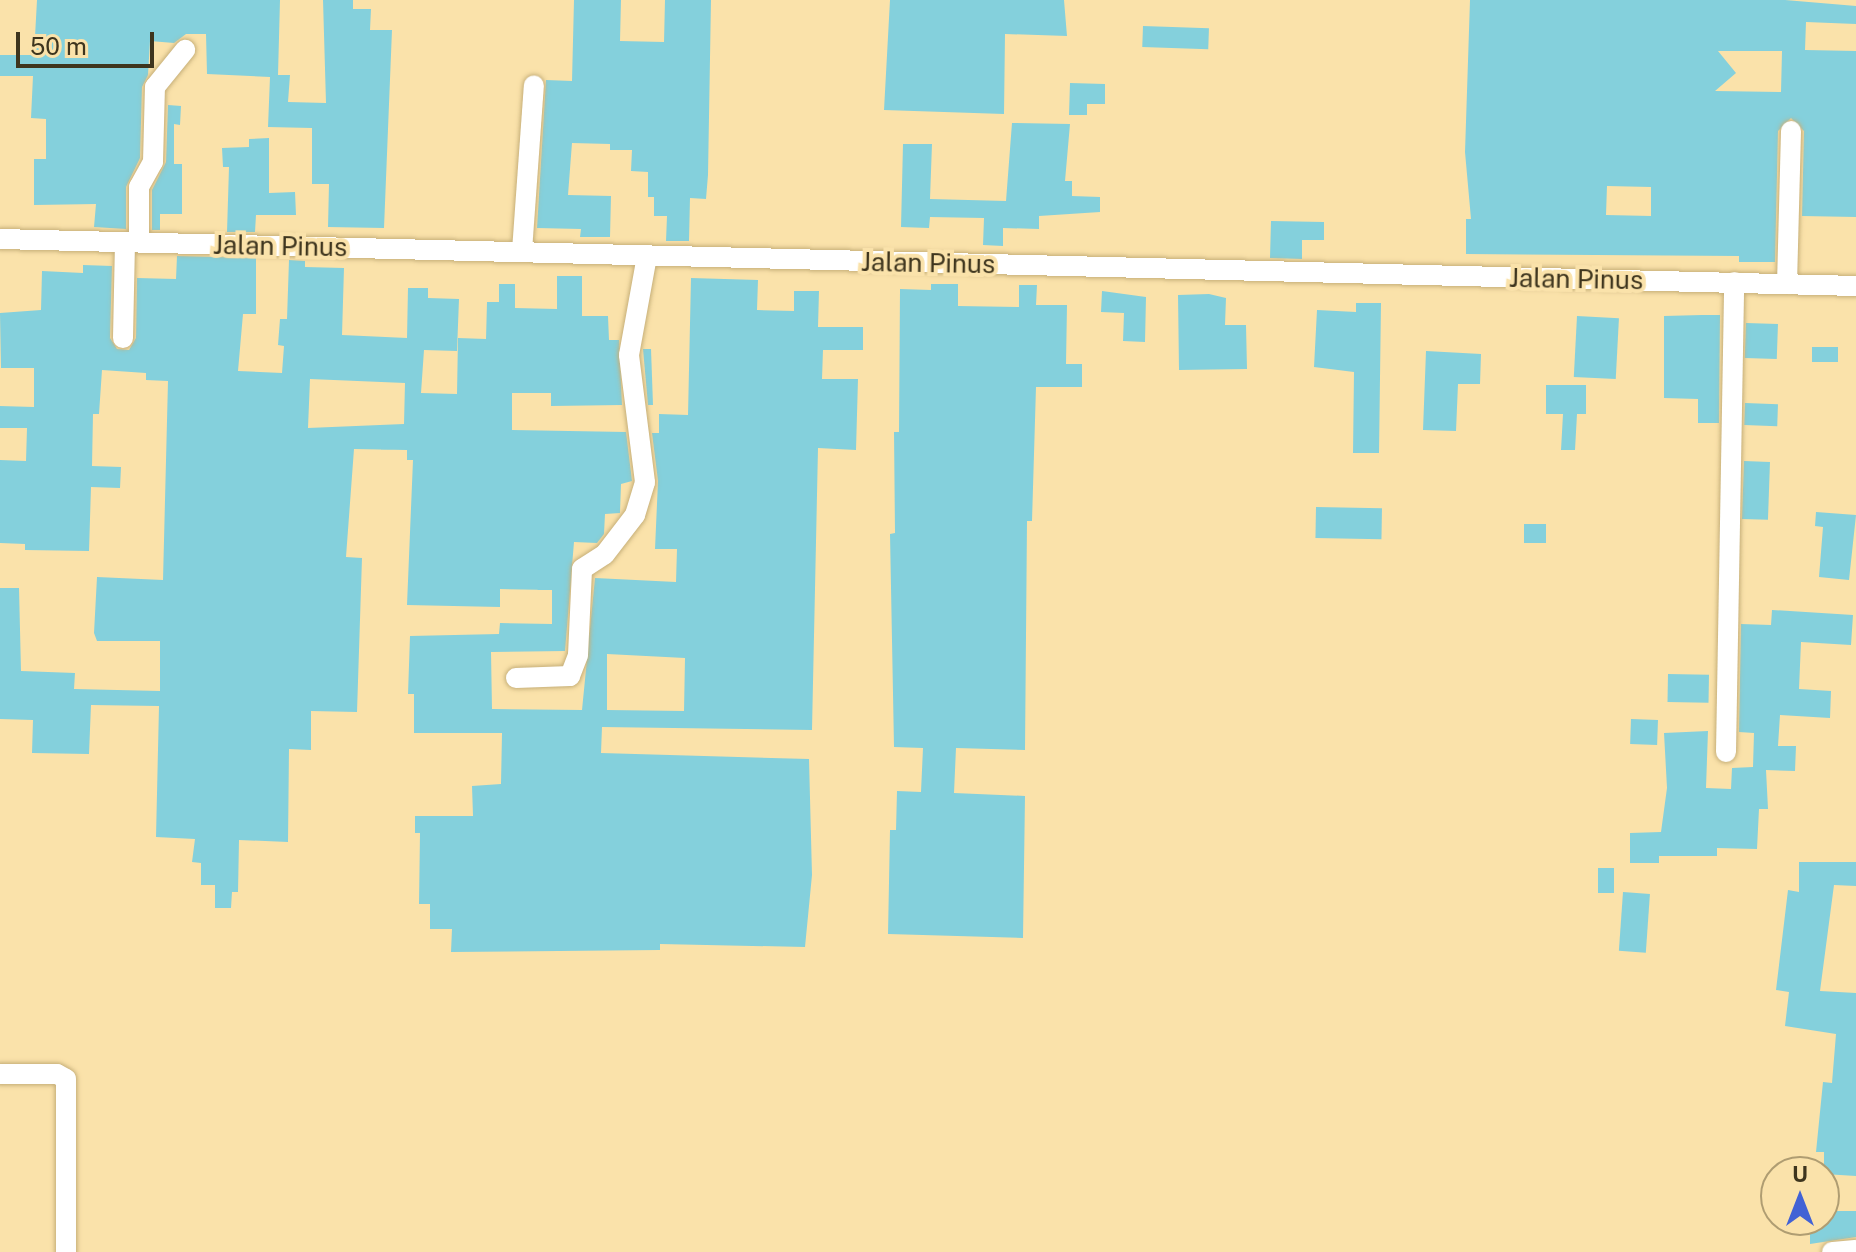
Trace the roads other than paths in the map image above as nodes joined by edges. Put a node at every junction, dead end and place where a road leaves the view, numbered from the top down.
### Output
1 (185, 50) dead end
2 (534, 85) dead end
3 (1791, 131) dead end
4 (0, 239) edge
5 (132, 242) junction
6 (522, 251) junction
7 (647, 256) junction
8 (1734, 282) junction
9 (1787, 284) junction
10 (1856, 286) edge
11 (123, 338) dead end
12 (516, 678) dead end
13 (1726, 752) dead end
14 (0, 1074) edge
15 (1856, 1250) edge
16 (66, 1252) edge
17 (1832, 1252) edge

1 - 5 street
2 - 6 street
3 - 9 street
4 - 5 street, Jalan Pinus
5 - 6 street, Jalan Pinus
5 - 11 street
6 - 7 street, Jalan Pinus
7 - 8 street, Jalan Pinus
7 - 12 street
8 - 9 street, Jalan Pinus
8 - 13 street
9 - 10 street, Jalan Pinus
14 - 16 street
15 - 17 street

